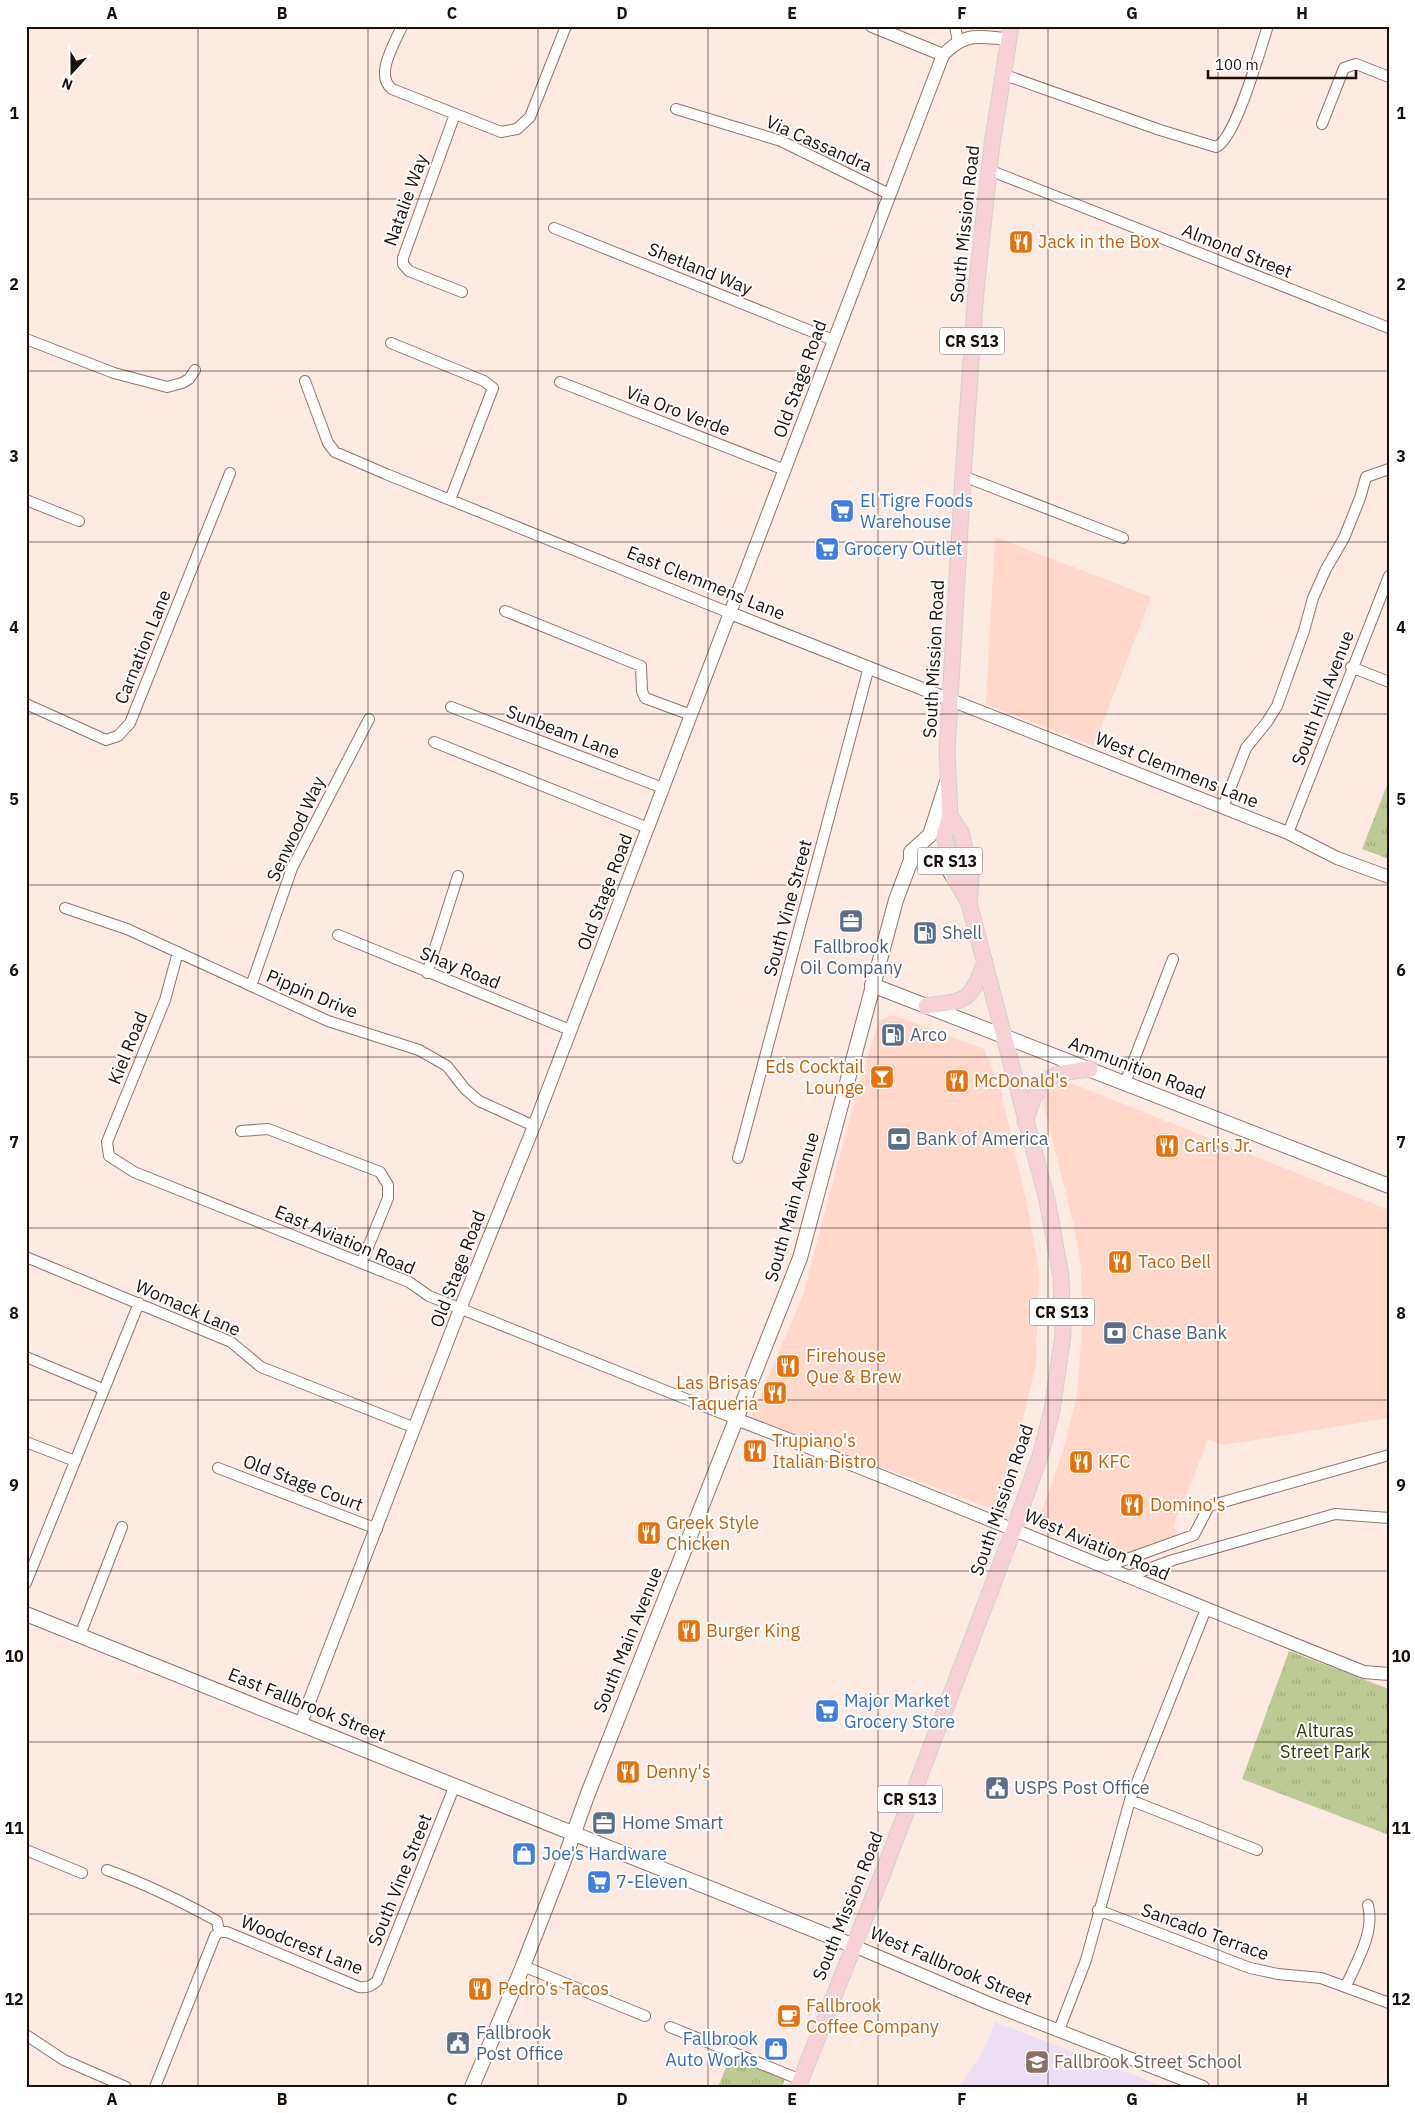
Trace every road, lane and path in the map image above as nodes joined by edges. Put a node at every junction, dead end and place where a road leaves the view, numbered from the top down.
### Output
1 (402, 26) edge
2 (566, 26) edge
3 (872, 26) edge
4 (955, 26) edge
5 (1268, 26) edge
6 (1010, 33) edge
7 (958, 42) junction
8 (943, 55) junction
9 (1002, 74) junction
10 (1389, 76) edge
11 (676, 109) dead end
12 (455, 114) junction
13 (1322, 124) dead end
14 (989, 170) junction
15 (889, 194) junction
16 (554, 228) dead end
17 (462, 292) dead end
18 (1389, 328) edge
19 (26, 339) edge
20 (833, 340) junction
21 (391, 343) dead end
22 (195, 370) dead end
23 (305, 381) dead end
24 (560, 382) dead end
25 (1389, 469) edge
26 (785, 470) junction
27 (230, 473) dead end
28 (963, 476) junction
29 (26, 500) edge
30 (450, 500) junction
31 (79, 521) dead end
32 (1122, 538) dead end
33 (1389, 576) edge
34 (505, 610) dead end
35 (730, 612) junction
36 (870, 667) junction
37 (1352, 668) junction
38 (1389, 682) edge
39 (950, 698) junction
40 (26, 704) edge
41 (451, 707) dead end
42 (691, 715) junction
43 (369, 719) dead end
44 (434, 742) dead end
45 (948, 781) junction
46 (663, 788) junction
47 (1223, 807) junction
48 (950, 816) junction
49 (648, 828) junction
50 (1288, 833) junction
51 (911, 860) junction
52 (458, 876) dead end
53 (1389, 877) edge
54 (954, 879) junction
55 (969, 903) junction
56 (65, 908) dead end
57 (338, 936) dead end
58 (178, 952) junction
59 (1173, 959) dead end
60 (985, 962) junction
61 (427, 972) junction
62 (250, 986) junction
63 (872, 986) junction
64 (926, 1006) junction
65 (570, 1030) junction
66 (1003, 1036) junction
67 (1090, 1069) junction
68 (1125, 1083) junction
69 (1025, 1122) junction
70 (534, 1126) junction
71 (241, 1131) dead end
72 (109, 1156) joint
73 (738, 1158) dead end
74 (1389, 1186) edge
75 (26, 1257) edge
76 (362, 1262) junction
77 (139, 1303) junction
78 (460, 1309) junction
79 (26, 1357) edge
80 (103, 1389) junction
81 (736, 1420) junction
82 (415, 1428) junction
83 (26, 1442) edge
84 (1389, 1455) edge
85 (76, 1461) junction
86 (218, 1468) dead end
87 (1389, 1518) edge
88 (122, 1527) dead end
89 (376, 1529) junction
90 (1014, 1529) junction
91 (1105, 1567) junction
92 (1126, 1577) junction
93 (26, 1583) edge
94 (1206, 1609) junction
95 (26, 1614) edge
96 (80, 1636) junction
97 (1389, 1674) edge
98 (302, 1723) junction
99 (455, 1785) junction
100 (1130, 1800) junction
101 (574, 1832) junction
102 (26, 1850) edge
103 (1257, 1850) dead end
104 (107, 1870) dead end
105 (82, 1873) dead end
106 (1368, 1904) dead end
107 (1098, 1910) junction
108 (219, 1932) junction
109 (854, 1946) junction
110 (523, 1966) junction
111 (372, 1985) joint
112 (1346, 1986) junction
113 (1389, 2003) edge
114 (646, 2016) dead end
115 (670, 2027) dead end
116 (1059, 2030) junction
117 (26, 2035) edge
118 (800, 2083) edge
119 (126, 2087) edge
120 (156, 2087) edge
121 (472, 2087) edge
122 (1203, 2087) edge

1 - 12 street
2 - 12 street
3 - 8 street
4 - 7 street
5 - 9 street
6 - 7 street
6 - 9 main road, South Mission Road / CR S13
7 - 8 street
8 - 15 street, Old Stage Road
9 - 14 main road, South Mission Road / CR S13
10 - 13 street
11 - 15 street, Via Cassandra
12 - 17 street, Natalie Way
14 - 18 street, Almond Street
14 - 28 main road, South Mission Road / CR S13
15 - 20 street, Old Stage Road
16 - 20 street, Shetland Way
19 - 22 street
20 - 26 street, Old Stage Road
21 - 30 street
23 - 30 street, East Clemmens Lane
24 - 26 street, Via Oro Verde
25 - 47 street
26 - 35 street, Old Stage Road
27 - 40 street, Carnation Lane
28 - 32 street
28 - 39 main road, South Mission Road / CR S13
29 - 31 street
30 - 35 street, East Clemmens Lane
33 - 37 street, South Hill Avenue
34 - 42 street
35 - 36 street, East Clemmens Lane
35 - 42 street, Old Stage Road
36 - 39 street, East Clemmens Lane
36 - 73 street, South Vine Street
37 - 38 street
37 - 50 street, South Hill Avenue
39 - 45 main road, South Mission Road / CR S13
39 - 47 street, West Clemmens Lane
41 - 46 street, Sunbeam Lane
42 - 46 street, Old Stage Road
43 - 62 street, Senwood Way
44 - 49 street, Old Stage Road
45 - 48 main road, South Mission Road / CR S13
45 - 51 main road, South Main Avenue
46 - 49 street, Old Stage Road
47 - 50 street, West Clemmens Lane
48 - 54 main road, South Mission Road / CR S13
48 - 55 main road, South Mission Road / CR S13
49 - 65 street, Old Stage Road
50 - 53 street, West Clemmens Lane
51 - 54 main road
51 - 63 main road, South Main Avenue
52 - 61 street
54 - 55 main road, South Mission Road / CR S13
55 - 60 main road, South Mission Road / CR S13
56 - 58 street, Pippin Drive
57 - 61 street, Shay Road
58 - 62 street, Pippin Drive
58 - 72 street, Kiel Road
59 - 68 street
60 - 64 main road
60 - 66 main road, South Mission Road / CR S13
61 - 65 street, Shay Road
62 - 70 street, Pippin Drive
63 - 64 main road, Ammunition Road
63 - 81 main road, South Main Avenue
64 - 66 main road, Ammunition Road
65 - 70 street, Old Stage Road
66 - 67 main road, Ammunition Road
66 - 69 main road, South Mission Road / CR S13
67 - 68 main road, Ammunition Road
67 - 69 main road
68 - 74 main road, Ammunition Road
69 - 90 main road, South Mission Road / CR S13
70 - 78 street, Old Stage Road
71 - 76 street
72 - 76 street, East Aviation Road
75 - 77 street, Womack Lane
76 - 78 street, East Aviation Road
77 - 80 street
77 - 82 street, Womack Lane
78 - 81 street, East Aviation Road
78 - 82 street, Old Stage Road
79 - 80 street
80 - 85 street
81 - 90 street, West Aviation Road
81 - 101 main road, South Main Avenue
82 - 89 street, Old Stage Road
83 - 85 street
84 - 91 street
85 - 93 street
86 - 89 street, Old Stage Court
87 - 92 street
88 - 96 street
89 - 98 street, Old Stage Road
90 - 91 street, West Aviation Road
90 - 109 main road, South Mission Road / CR S13
91 - 92 street, West Aviation Road
92 - 94 street, West Aviation Road
94 - 97 street, West Aviation Road
94 - 100 street
95 - 96 main road, East Fallbrook Street
96 - 98 main road, East Fallbrook Street
98 - 99 main road, East Fallbrook Street
99 - 101 main road, East Fallbrook Street
99 - 111 street, South Vine Street
100 - 103 street
100 - 107 street
101 - 109 main road, West Fallbrook Street
101 - 110 main road, South Main Avenue
102 - 105 street
104 - 108 street
106 - 112 street
107 - 112 street, Sancado Terrace
107 - 116 street
108 - 111 street, Woodcrest Lane
108 - 120 street
109 - 116 street, West Fallbrook Street
109 - 118 main road, South Mission Road / CR S13
110 - 114 street
110 - 121 main road, South Main Avenue
112 - 113 street, Sancado Terrace
115 - 118 street
116 - 122 street, West Fallbrook Street
117 - 119 street

